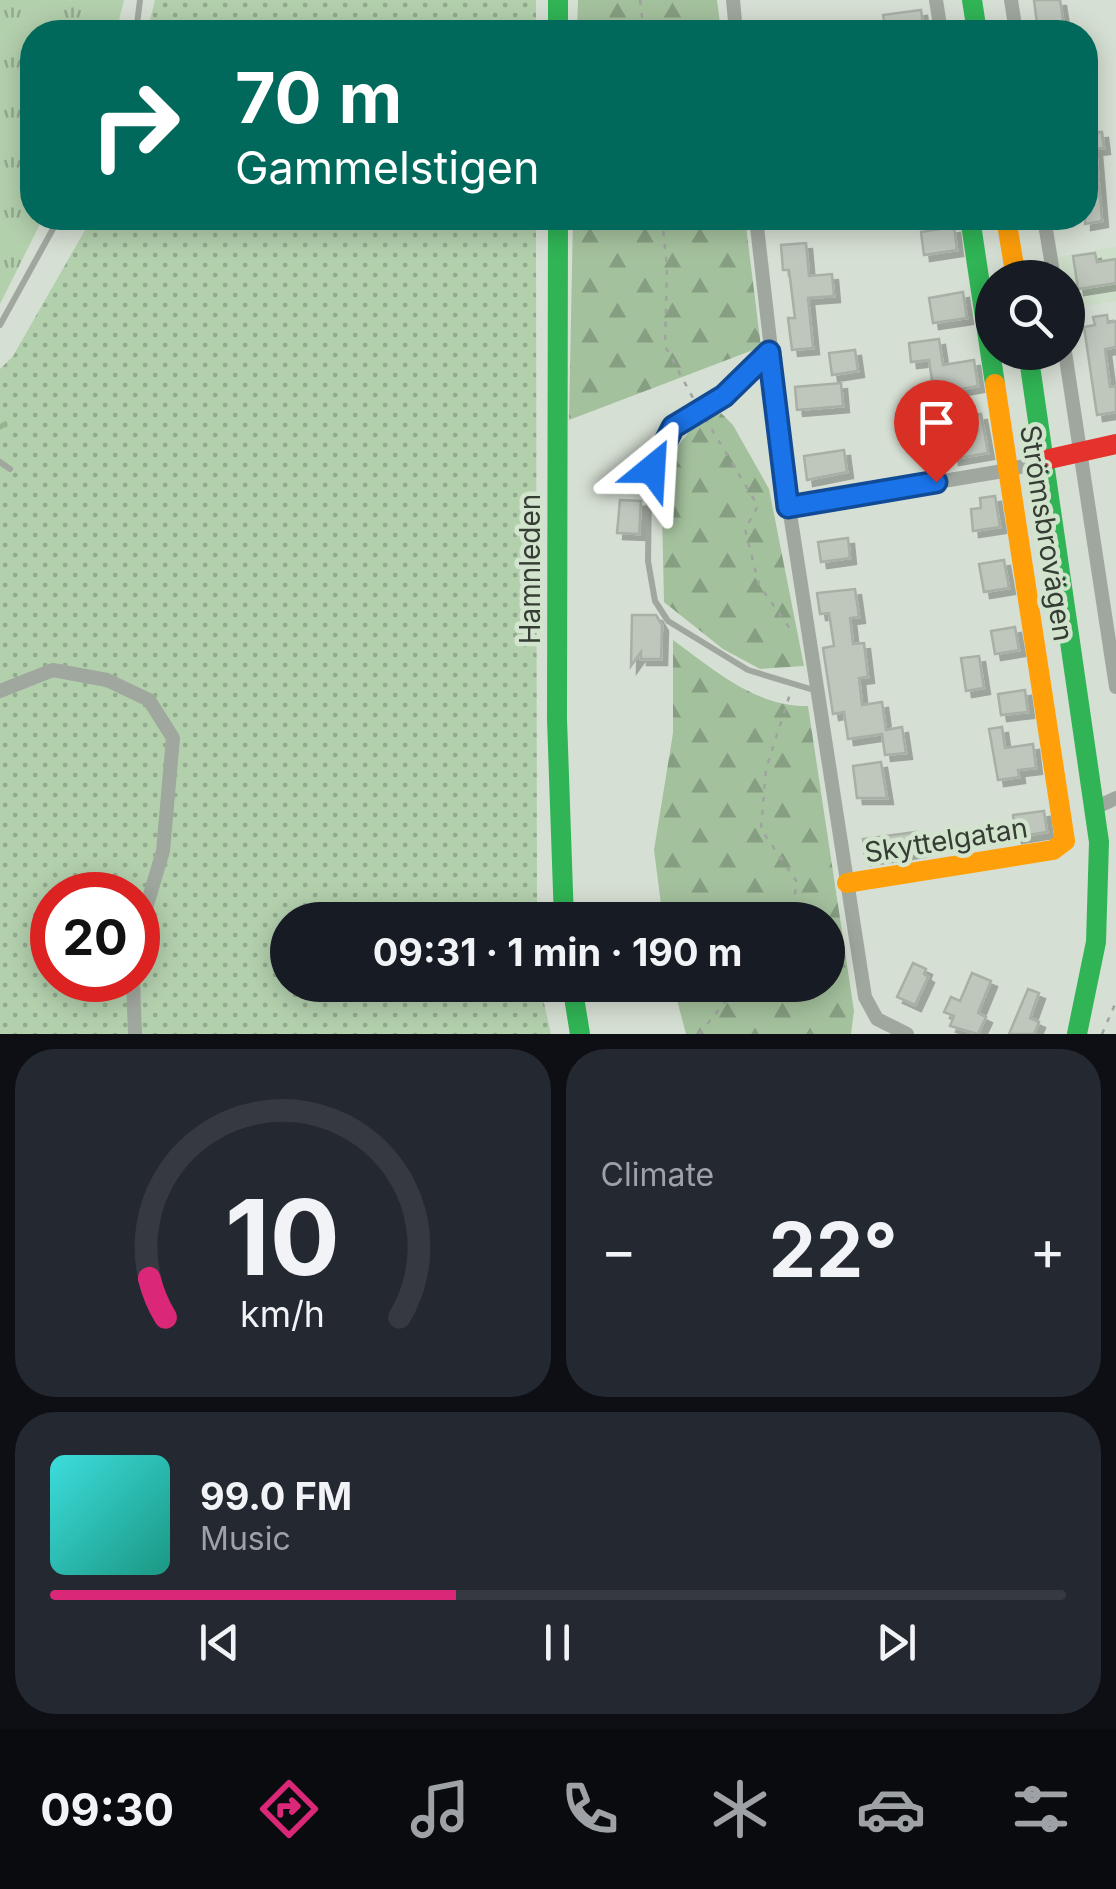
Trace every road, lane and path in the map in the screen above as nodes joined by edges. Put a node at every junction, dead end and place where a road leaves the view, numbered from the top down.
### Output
1 (52, 230) edge
2 (558, 230) edge
3 (663, 230) edge
4 (757, 230) edge
5 (972, 230) edge
6 (1008, 230) edge
7 (1046, 230) edge
8 (1013, 260) edge
9 (1051, 260) edge
10 (0, 325) edge
11 (769, 352) junction
12 (1031, 370) edge
13 (1068, 370) edge
14 (699, 410) junction
15 (1116, 444) edge
16 (1080, 449) junction
17 (1045, 460) junction
18 (0, 462) edge
19 (10, 470) dead end
20 (1009, 470) junction
21 (788, 507) junction
22 (799, 641) dead end
23 (793, 685) junction
24 (1116, 687) edge
25 (0, 691) edge
26 (818, 692) junction
27 (1106, 802) edge
28 (1108, 846) edge
29 (1053, 850) joint
30 (157, 872) edge
31 (847, 884) junction
32 (563, 902) edge
33 (793, 902) edge
34 (134, 1002) edge
35 (575, 1002) edge
36 (725, 1002) edge
37 (1116, 1002) edge
38 (135, 1034) edge
39 (580, 1034) edge
40 (699, 1034) edge
41 (907, 1034) edge
42 (1077, 1034) edge
43 (1102, 1034) edge

1 - 10 lane
2 - 32 street, Hamnleden
3 - 14 path
4 - 11 street
5 - 20 street, Strömsbrovägen
6 - 8 street
7 - 9 street
11 - 14 lane
11 - 21 street
12 - 17 street, Strömsbrovägen
13 - 16 street, Strömsbrovägen
14 - 22 path
14 - 23 lane
15 - 16 street
16 - 17 street
16 - 24 street, Strömsbrovägen
17 - 20 street
17 - 27 street, Strömsbrovägen
18 - 19 lane
20 - 21 street
20 - 29 street, Strömsbrovägen
21 - 26 street
23 - 26 lane
23 - 33 path
25 - 30 street
26 - 31 street
27 - 28 street, Strömsbrovägen
28 - 42 street, Strömsbrovägen
29 - 31 street, Skyttelgatan
31 - 41 street
34 - 38 street
35 - 39 street
36 - 40 path
37 - 43 path

